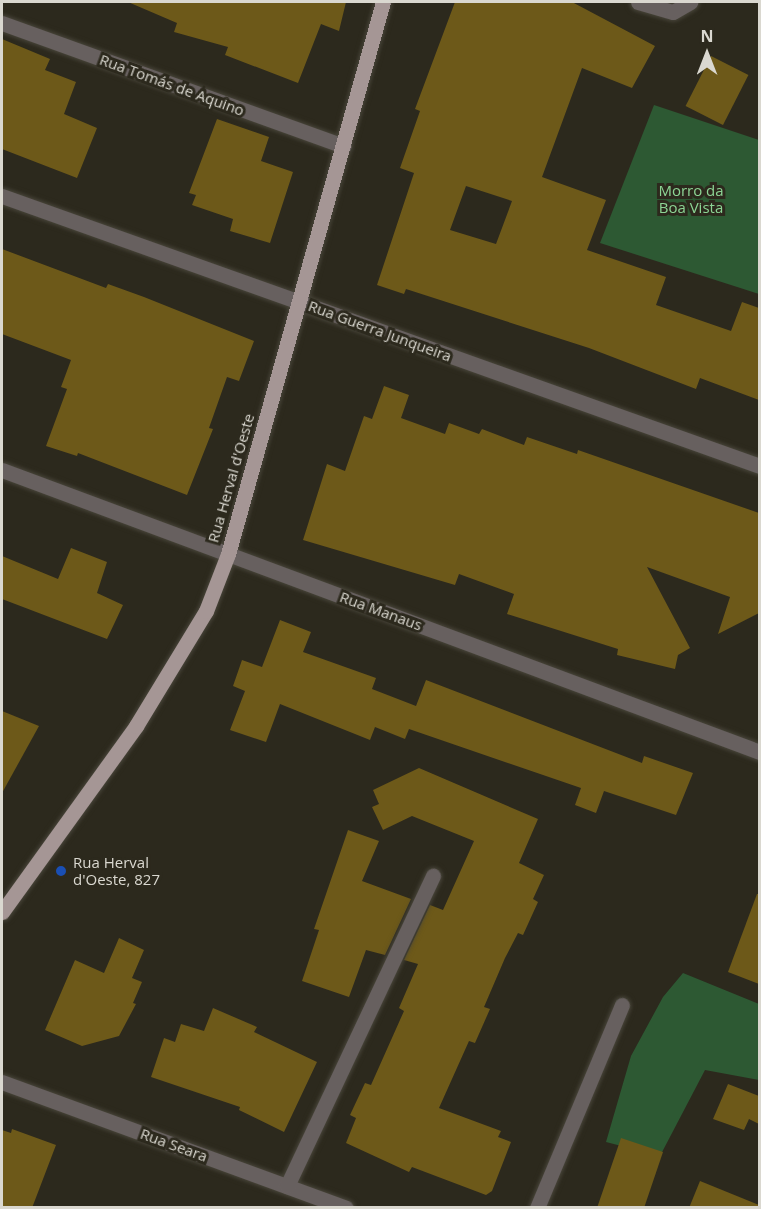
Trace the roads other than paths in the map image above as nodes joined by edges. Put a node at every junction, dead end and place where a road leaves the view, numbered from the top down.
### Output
1 (383, 2) edge
2 (638, 2) edge
3 (690, 2) edge
4 (2, 23) edge
5 (343, 146) junction
6 (2, 196) edge
7 (299, 302) junction
8 (759, 466) edge
9 (2, 470) edge
10 (228, 554) junction
11 (759, 752) edge
12 (434, 876) dead end
13 (2, 912) edge
14 (622, 1005) dead end
15 (2, 1082) edge
16 (287, 1186) junction
17 (346, 1208) edge
18 (537, 1208) edge

1 - 5 main road, Rua Herval d'Oeste
2 - 3 street
4 - 5 street, Rua Tomás de Aquino
5 - 7 main road, Rua Herval d'Oeste
6 - 7 street, Rua Guerra Junqueira
7 - 8 street, Rua Guerra Junqueira
7 - 10 main road, Rua Herval d'Oeste
9 - 10 street, Rua Manaus
10 - 11 street, Rua Manaus
10 - 13 main road, Rua Herval d'Oeste
12 - 16 street
14 - 18 street
15 - 16 street, Rua Seara
16 - 17 street, Rua Seara

